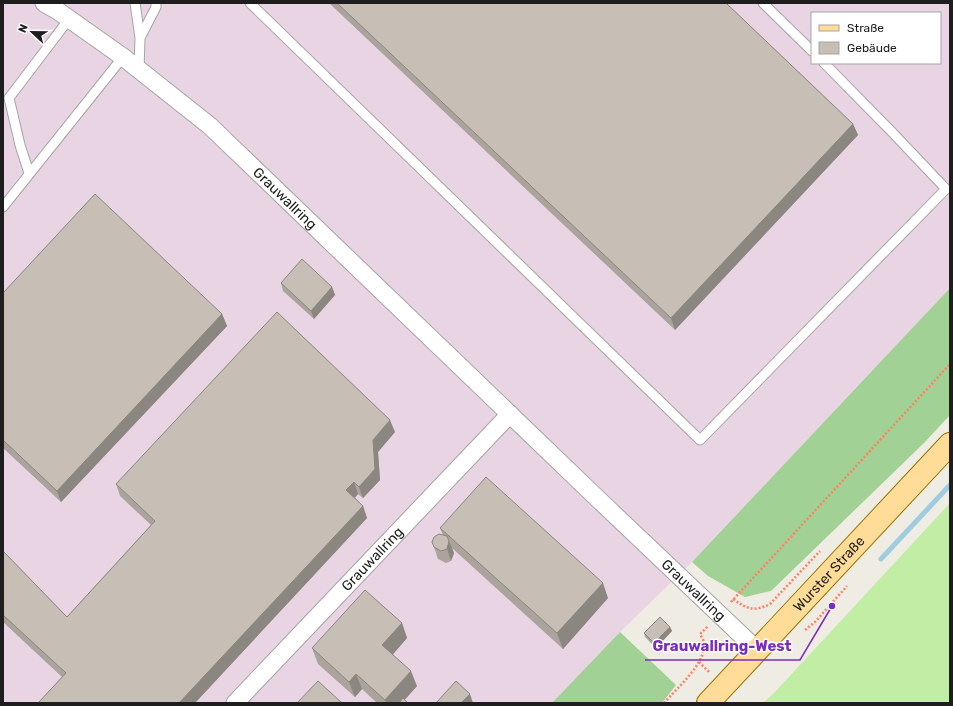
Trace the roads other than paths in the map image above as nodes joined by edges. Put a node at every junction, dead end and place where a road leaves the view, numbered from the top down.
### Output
1 (44, 3) edge
2 (135, 3) edge
3 (156, 3) edge
4 (250, 3) edge
5 (763, 3) edge
6 (69, 19) junction
7 (140, 38) junction
8 (811, 50) edge
9 (123, 57) junction
10 (825, 64) edge
11 (139, 70) junction
12 (29, 174) junction
13 (3, 207) edge
14 (510, 414) junction
15 (950, 444) edge
16 (757, 650) junction
17 (235, 703) edge
18 (708, 703) edge

1 - 6 street, Grauwallring
2 - 7 lane
3 - 7 lane
4 - 10 lane
5 - 8 lane
6 - 9 street, Grauwallring
6 - 12 lane
7 - 11 lane
9 - 11 street, Grauwallring
9 - 12 lane
11 - 14 street, Grauwallring
12 - 13 lane
14 - 16 street, Grauwallring
14 - 17 street, Grauwallring
15 - 16 main road, Wurster Straße
16 - 18 main road, Wurster Straße

